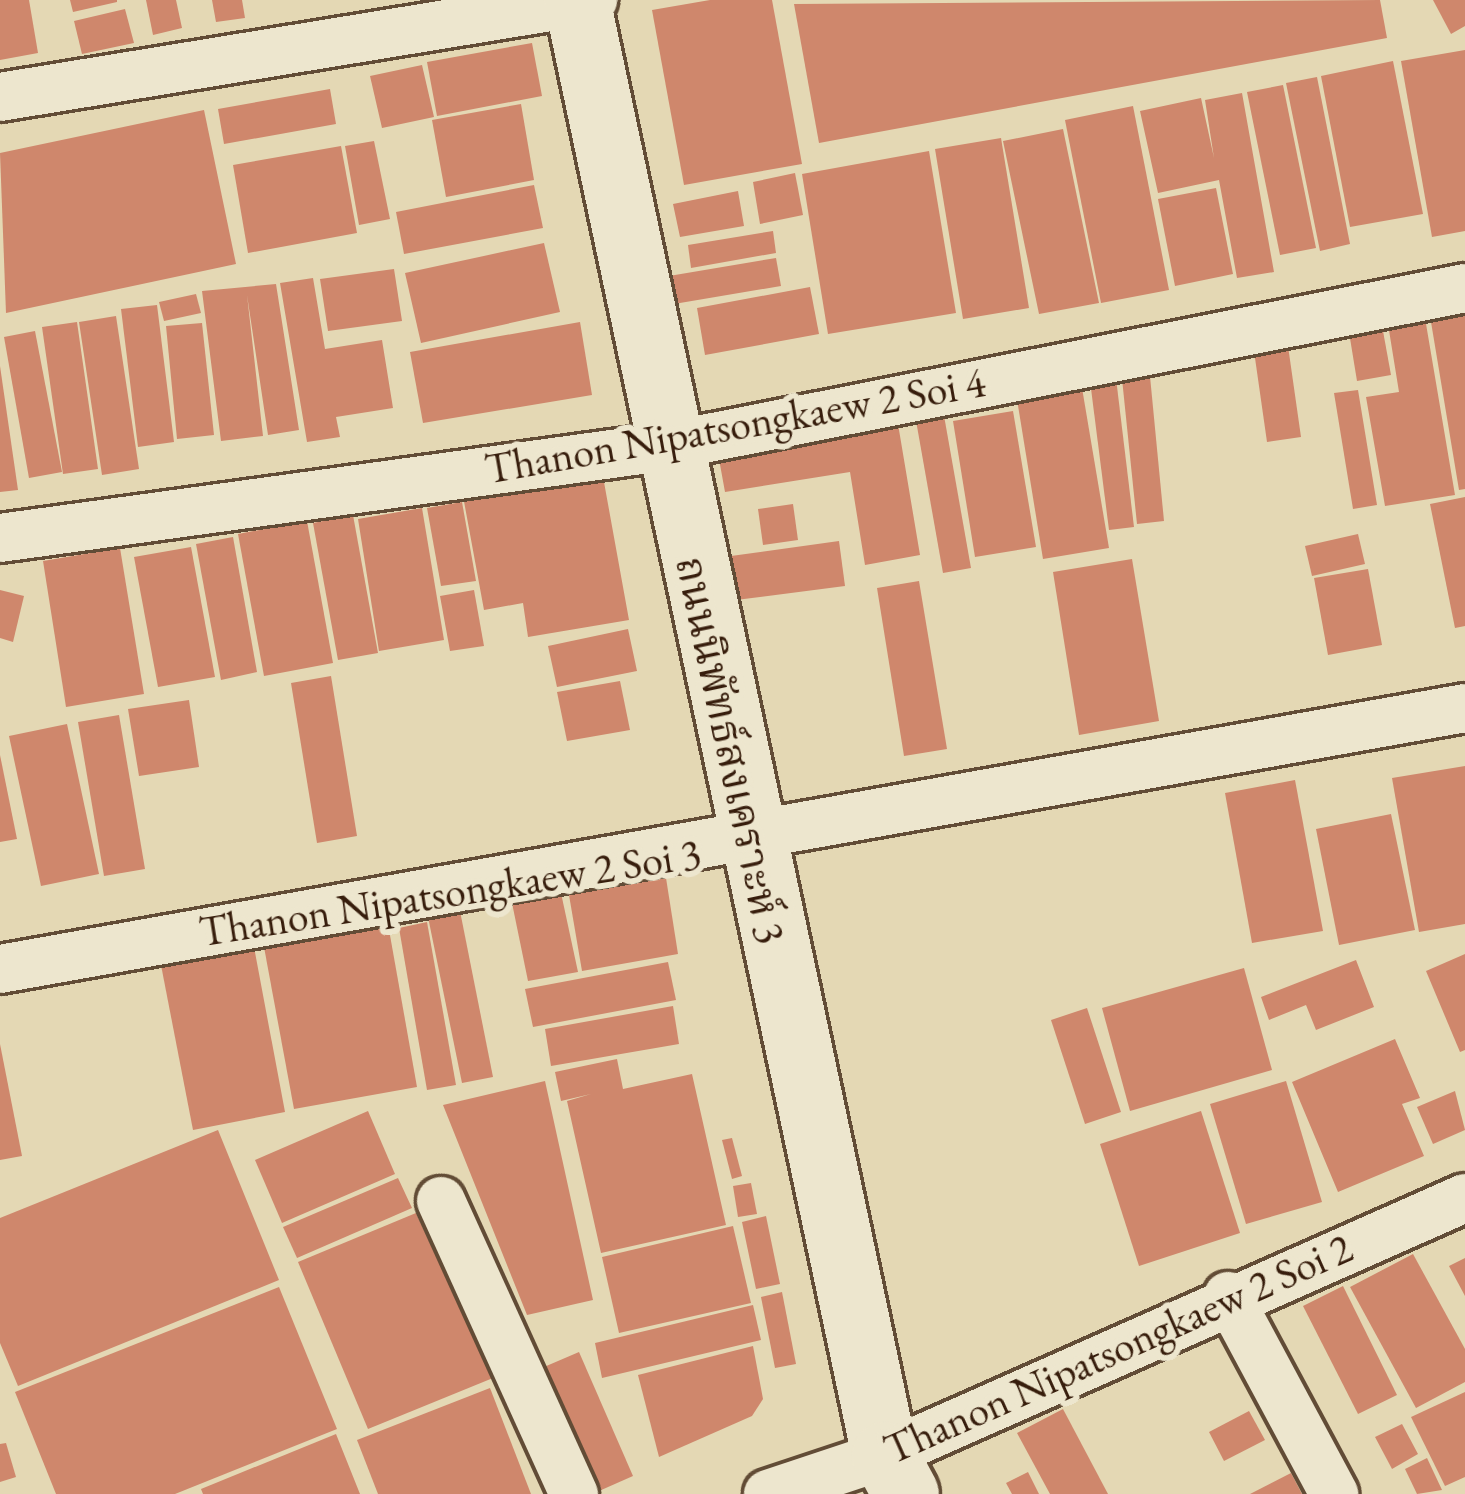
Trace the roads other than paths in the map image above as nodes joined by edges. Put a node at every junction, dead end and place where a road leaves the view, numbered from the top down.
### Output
1 (582, 1) edge
2 (0, 97) edge
3 (1465, 288) edge
4 (663, 446) junction
5 (0, 538) edge
6 (1465, 708) edge
7 (750, 843) junction
8 (0, 969) edge
9 (1465, 1198) edge
10 (441, 1201) dead end
11 (1228, 1296) junction
12 (896, 1474) edge
13 (574, 1494) edge
14 (768, 1494) edge
15 (1334, 1494) edge

1 - 2 street
1 - 4 street, ถนนนิพัทธ์สงเคราะห์ 3
3 - 4 street, Thanon Nipatsongkaew 2 Soi 4
4 - 5 street, Thanon Nipatsongkaew 2 Soi 4
4 - 7 street, ถนนนิพัทธ์สงเคราะห์ 3
6 - 7 street, Thanon Nipatsongkaew 2 Soi 3
7 - 8 street, Thanon Nipatsongkaew 2 Soi 3
7 - 12 street, ถนนนิพัทธ์สงเคราะห์ 3
9 - 11 street, Thanon Nipatsongkaew 2 Soi 2
10 - 13 street
11 - 12 street, Thanon Nipatsongkaew 2 Soi 2
11 - 15 street
12 - 14 street, Thanon Nipatsongkaew 2 Soi 2

